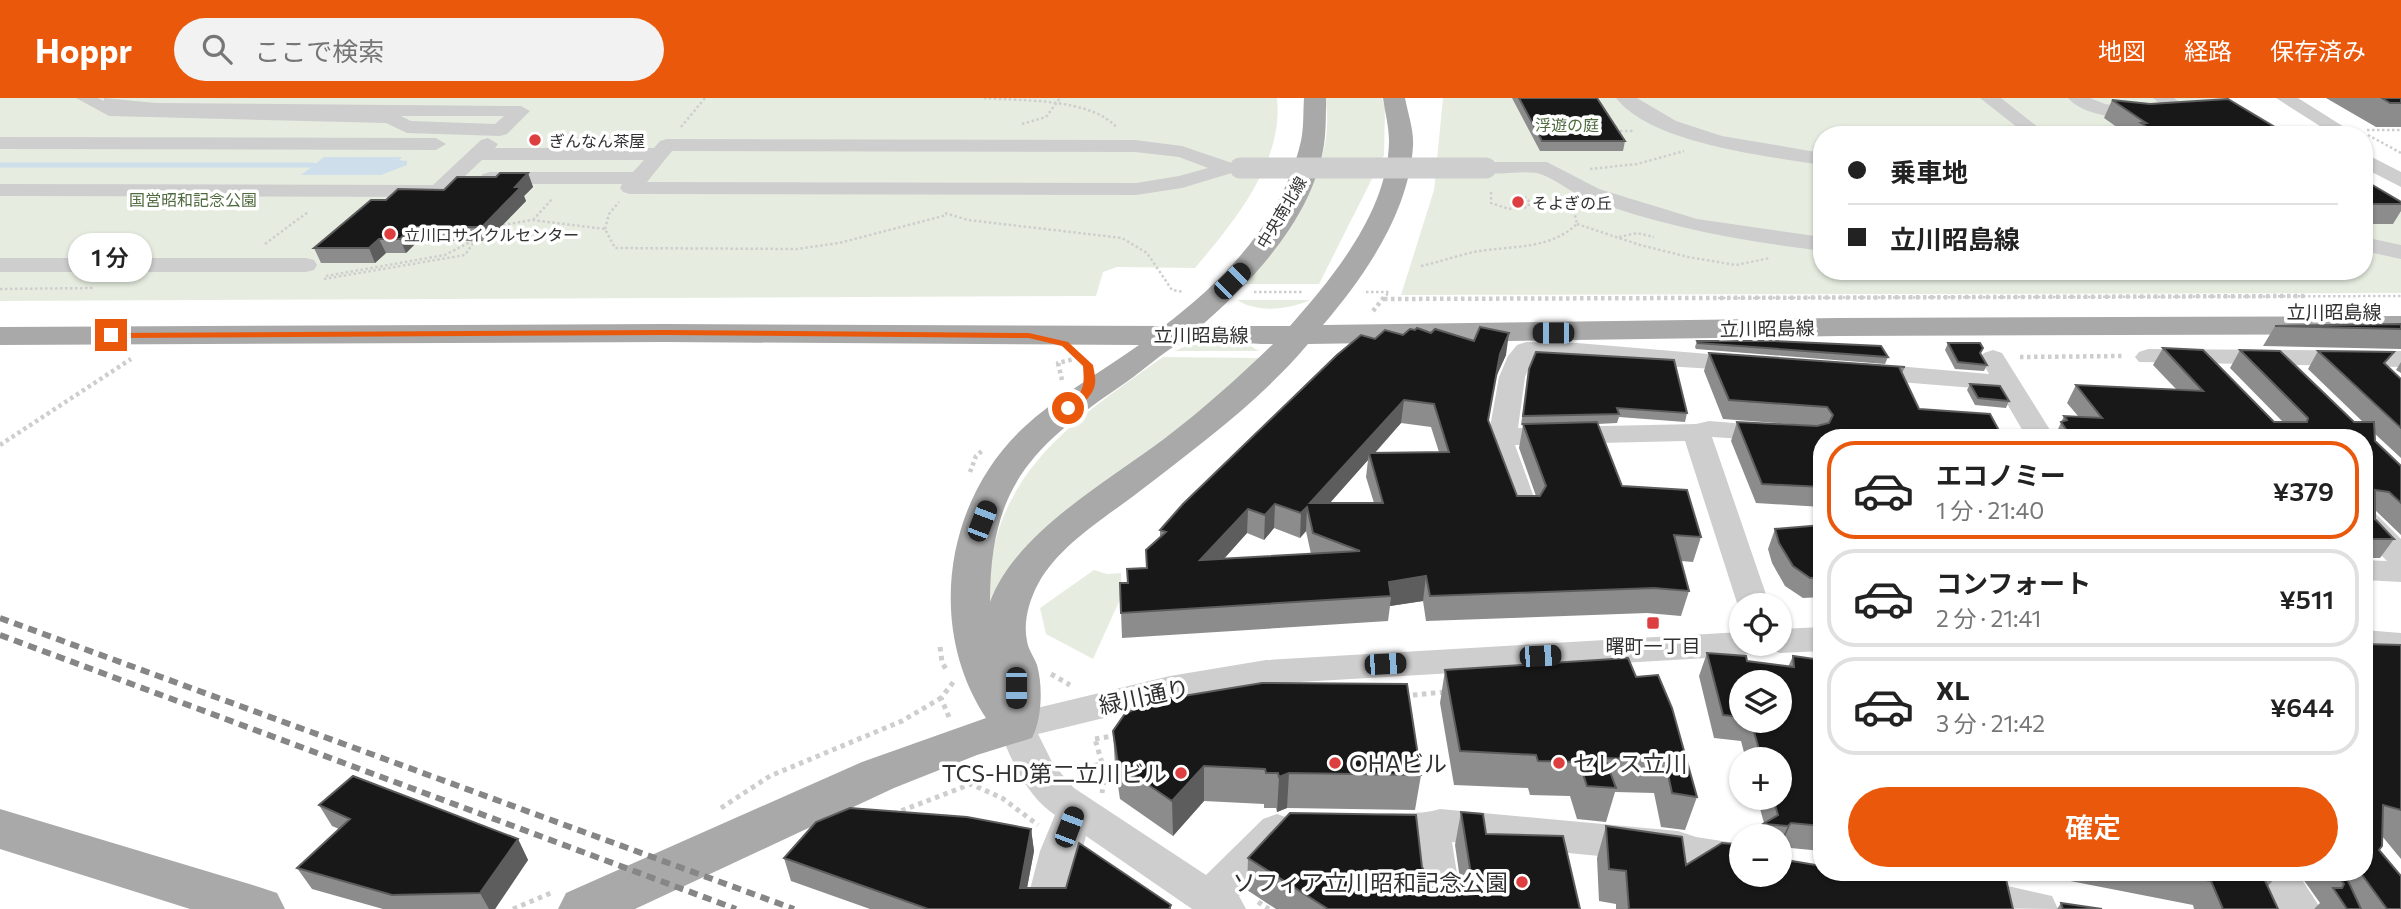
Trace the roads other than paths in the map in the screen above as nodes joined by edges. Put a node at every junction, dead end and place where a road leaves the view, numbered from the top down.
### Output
1 (85, 98) edge
2 (113, 98) edge
3 (1315, 98) edge
4 (1394, 98) edge
5 (1625, 98) edge
6 (1989, 98) edge
7 (2077, 98) edge
8 (2162, 98) edge
9 (2262, 98) edge
10 (2285, 98) edge
11 (2027, 126) edge
12 (2308, 126) edge
13 (2338, 126) edge
14 (0, 143) edge
15 (2373, 147) edge
16 (663, 149) junction
17 (477, 154) junction
18 (1813, 157) edge
19 (2373, 164) edge
20 (2401, 165) edge
21 (1234, 168) junction
22 (452, 178) junction
23 (2401, 181) edge
24 (635, 183) junction
25 (0, 190) edge
26 (1813, 243) edge
27 (2373, 246) edge
28 (2401, 252) edge
29 (0, 265) edge
30 (306, 265) dead end
31 (2401, 311) edge
32 (1184, 314) junction
33 (0, 322) edge
34 (1312, 324) junction
35 (2401, 325) edge
36 (1029, 335) junction
37 (0, 336) edge
38 (1993, 358) road end
39 (2148, 358) road end
40 (2202, 359) junction
41 (2280, 359) junction
42 (2401, 359) edge
43 (1770, 364) edge
44 (1833, 369) edge
45 (2222, 378) edge
46 (2300, 379) edge
47 (2008, 383) junction
48 (1085, 395) junction
49 (2036, 429) edge
50 (1696, 432) junction
51 (1797, 434) edge
52 (1503, 437) junction
53 (1524, 511) edge
54 (2373, 529) edge
55 (2401, 557) edge
56 (2373, 570) edge
57 (2401, 572) edge
58 (1750, 593) edge
59 (1813, 640) edge
60 (1792, 641) edge
61 (1729, 645) edge
62 (1016, 726) junction
63 (1069, 827) junction
64 (0, 829) edge
65 (1431, 829) junction
66 (1729, 858) edge
67 (2281, 881) edge
68 (1932, 889) edge
69 (1440, 899) edge
70 (1217, 904) edge
71 (259, 909) edge
72 (584, 909) edge
73 (1046, 909) edge
74 (2037, 909) edge
75 (2300, 909) edge

1 - 2 street
3 - 32 main road, 中央南北線
4 - 34 main road
5 - 18 street
6 - 11 street
7 - 8 street
9 - 12 street
10 - 13 street
14 - 17 street
15 - 20 street
16 - 17 street
16 - 21 street
16 - 24 street
17 - 22 street
19 - 23 street
21 - 24 street
21 - 26 street, bridge
22 - 24 street
22 - 25 street
27 - 28 street
29 - 30 street
31 - 34 main road, 立川昭島線
32 - 33 main road, 立川昭島線
32 - 34 main road, 立川昭島線
32 - 36 main road, 立川昭島線
32 - 48 main road, 中央南北線
34 - 35 main road, 立川昭島線
34 - 62 main road
36 - 37 main road, 立川昭島線
36 - 48 main road
38 - 47 street
39 - 40 street
40 - 41 street
40 - 45 street
41 - 42 street
41 - 46 street
43 - 52 street
44 - 47 street
47 - 49 street
48 - 62 main road, 中央南北線
50 - 51 street
50 - 52 street
50 - 58 street
52 - 53 street
54 - 55 street
56 - 57 street
59 - 60 street
61 - 62 street, 緑川通り
62 - 63 street
62 - 72 main road, 緑川通り
63 - 70 street
63 - 73 street
64 - 71 main road
65 - 66 street
65 - 69 street
65 - 70 street
67 - 75 street
68 - 74 street

